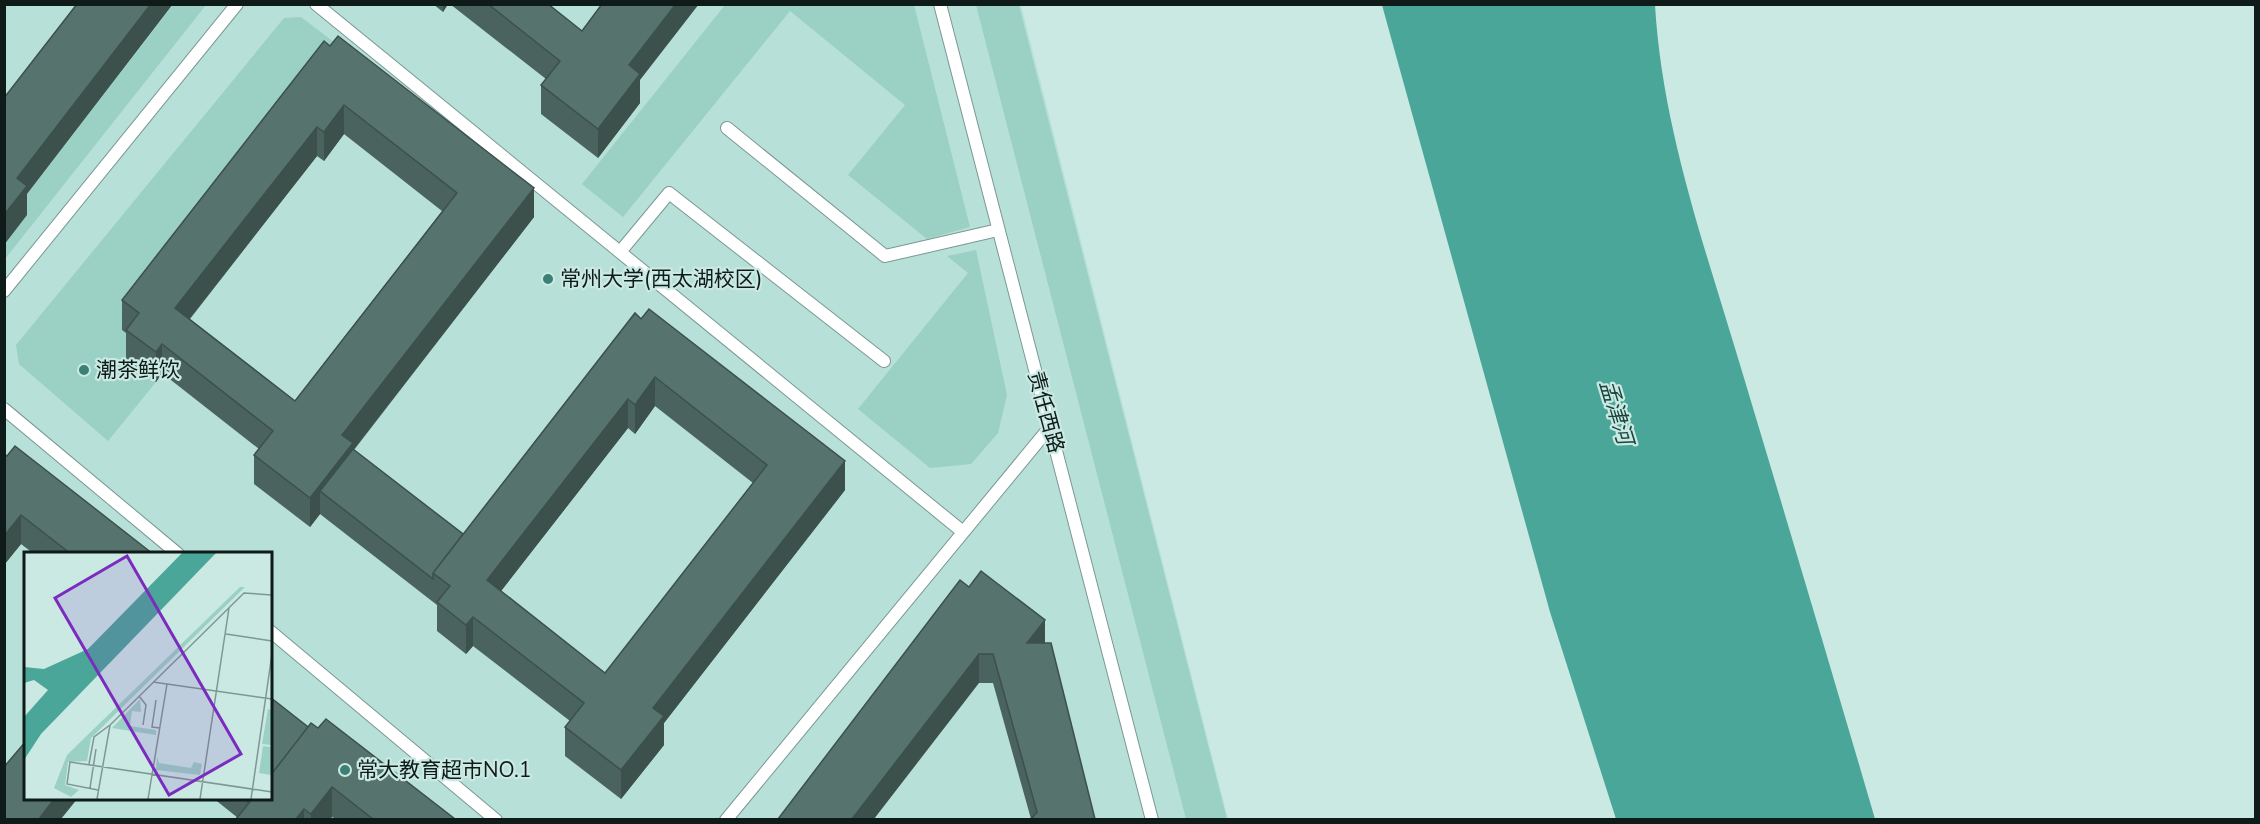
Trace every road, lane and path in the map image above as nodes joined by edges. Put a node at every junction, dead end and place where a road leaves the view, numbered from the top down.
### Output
1 (237, 4) edge
2 (316, 4) edge
3 (940, 4) edge
4 (727, 128) dead end
5 (998, 230) junction
6 (620, 252) junction
7 (4, 291) edge
8 (884, 362) dead end
9 (4, 409) edge
10 (1050, 427) junction
11 (963, 532) junction
12 (176, 552) edge
13 (272, 633) edge
14 (496, 819) edge
15 (726, 819) edge
16 (1152, 819) edge

1 - 7 lane
2 - 6 lane
3 - 5 lane, 责任西路
4 - 5 lane
5 - 10 lane, 责任西路
6 - 8 lane
6 - 11 lane
9 - 12 lane
10 - 11 lane
10 - 16 lane, 责任西路
11 - 15 lane
13 - 14 lane

